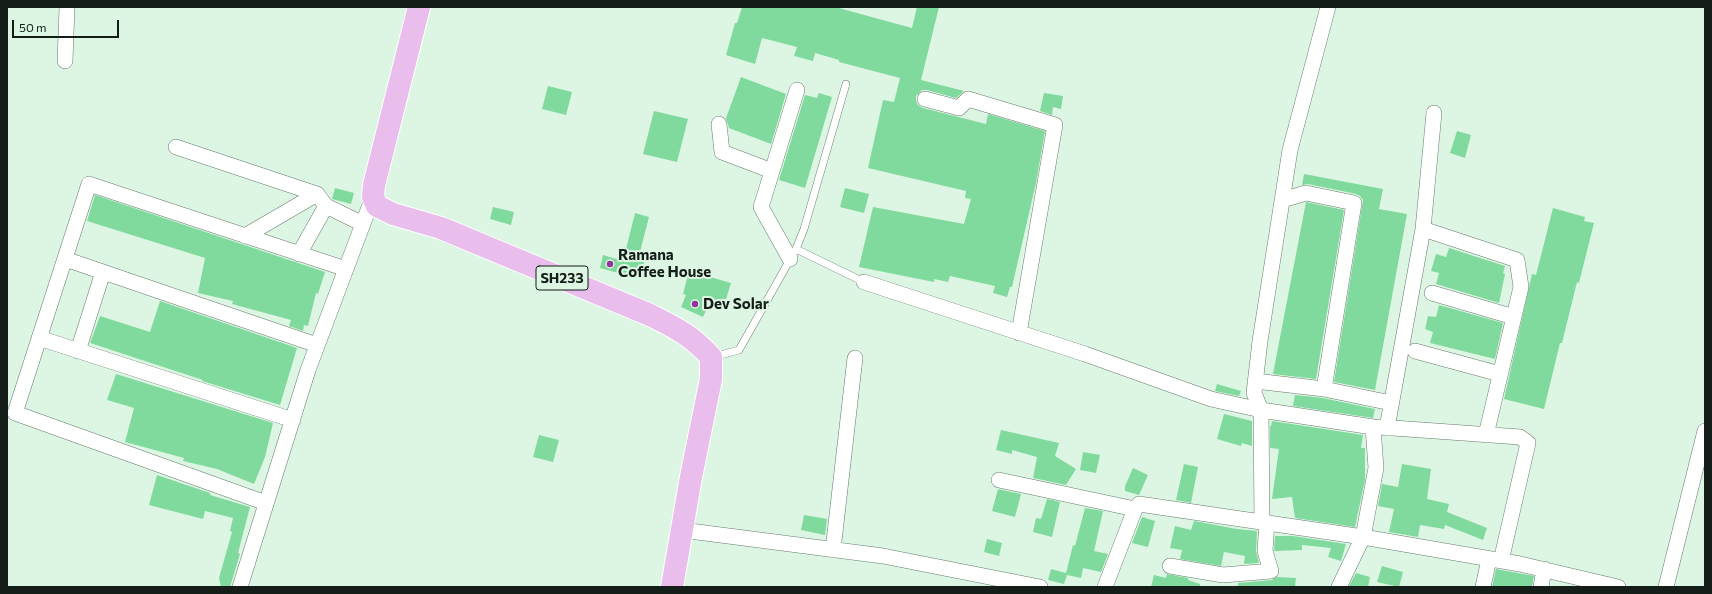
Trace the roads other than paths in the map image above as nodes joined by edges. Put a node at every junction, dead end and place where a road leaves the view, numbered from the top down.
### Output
1 (67, 7) edge
2 (419, 7) edge
3 (1328, 7) edge
4 (65, 61) dead end
5 (846, 84) dead end
6 (796, 90) dead end
7 (925, 99) dead end
8 (1434, 113) dead end
9 (719, 124) dead end
10 (176, 147) dead end
11 (772, 171) junction
12 (373, 197) junction
13 (322, 200) junction
14 (1282, 200) junction
15 (363, 224) junction
16 (1423, 229) junction
17 (245, 236) junction
18 (299, 254) junction
19 (793, 254) junction
20 (65, 259) junction
21 (346, 269) junction
22 (103, 272) junction
23 (864, 282) joint
24 (1432, 293) dead end
25 (1514, 317) junction
26 (1019, 333) junction
27 (39, 338) junction
28 (317, 345) junction
29 (78, 351) junction
30 (1415, 351) dead end
31 (711, 357) junction
32 (855, 358) dead end
33 (1500, 374) junction
34 (1255, 381) junction
35 (1324, 390) junction
36 (1391, 403) junction
37 (1261, 410) junction
38 (293, 420) junction
39 (1380, 428) junction
40 (1705, 431) edge
41 (1486, 435) junction
42 (1000, 480) dead end
43 (266, 503) junction
44 (1135, 509) junction
45 (1265, 522) junction
46 (682, 530) junction
47 (1363, 537) junction
48 (833, 550) junction
49 (1495, 560) junction
50 (1170, 566) dead end
51 (1544, 569) junction
52 (1578, 582) edge
53 (240, 587) edge
54 (672, 587) edge
55 (1040, 587) edge
56 (1105, 587) edge
57 (1339, 587) edge
58 (1483, 587) edge
59 (1541, 587) edge
60 (1618, 587) edge
61 (1666, 587) edge

1 - 4 street
2 - 12 main road
3 - 14 street
5 - 19 lane
6 - 11 street
7 - 26 street
8 - 16 street
9 - 11 street
10 - 13 street
11 - 19 street
12 - 15 street
12 - 31 main road, SH233
13 - 15 street
13 - 17 street
13 - 18 street
14 - 34 street
14 - 35 street
15 - 21 street
16 - 25 street
16 - 36 street
17 - 18 street
17 - 20 street
18 - 21 street
19 - 23 lane
19 - 31 lane
20 - 22 street
20 - 27 street
21 - 28 street
22 - 28 street
22 - 29 street
23 - 26 street
24 - 25 street
25 - 33 street
26 - 37 street
27 - 29 street
27 - 43 street
28 - 38 street
29 - 38 street
30 - 33 street
31 - 46 main road
32 - 48 street
33 - 41 street
34 - 35 street
34 - 37 street
35 - 36 street
36 - 39 street
37 - 39 street
37 - 45 street
38 - 43 street
39 - 41 street
39 - 47 street
40 - 61 street
41 - 49 street
42 - 44 street
43 - 53 street
44 - 45 street
44 - 56 street
45 - 47 street
45 - 50 street
46 - 48 street
46 - 54 main road
47 - 49 street
47 - 57 street
48 - 55 street
49 - 51 street
49 - 58 street
51 - 52 street
51 - 59 street
52 - 60 street

